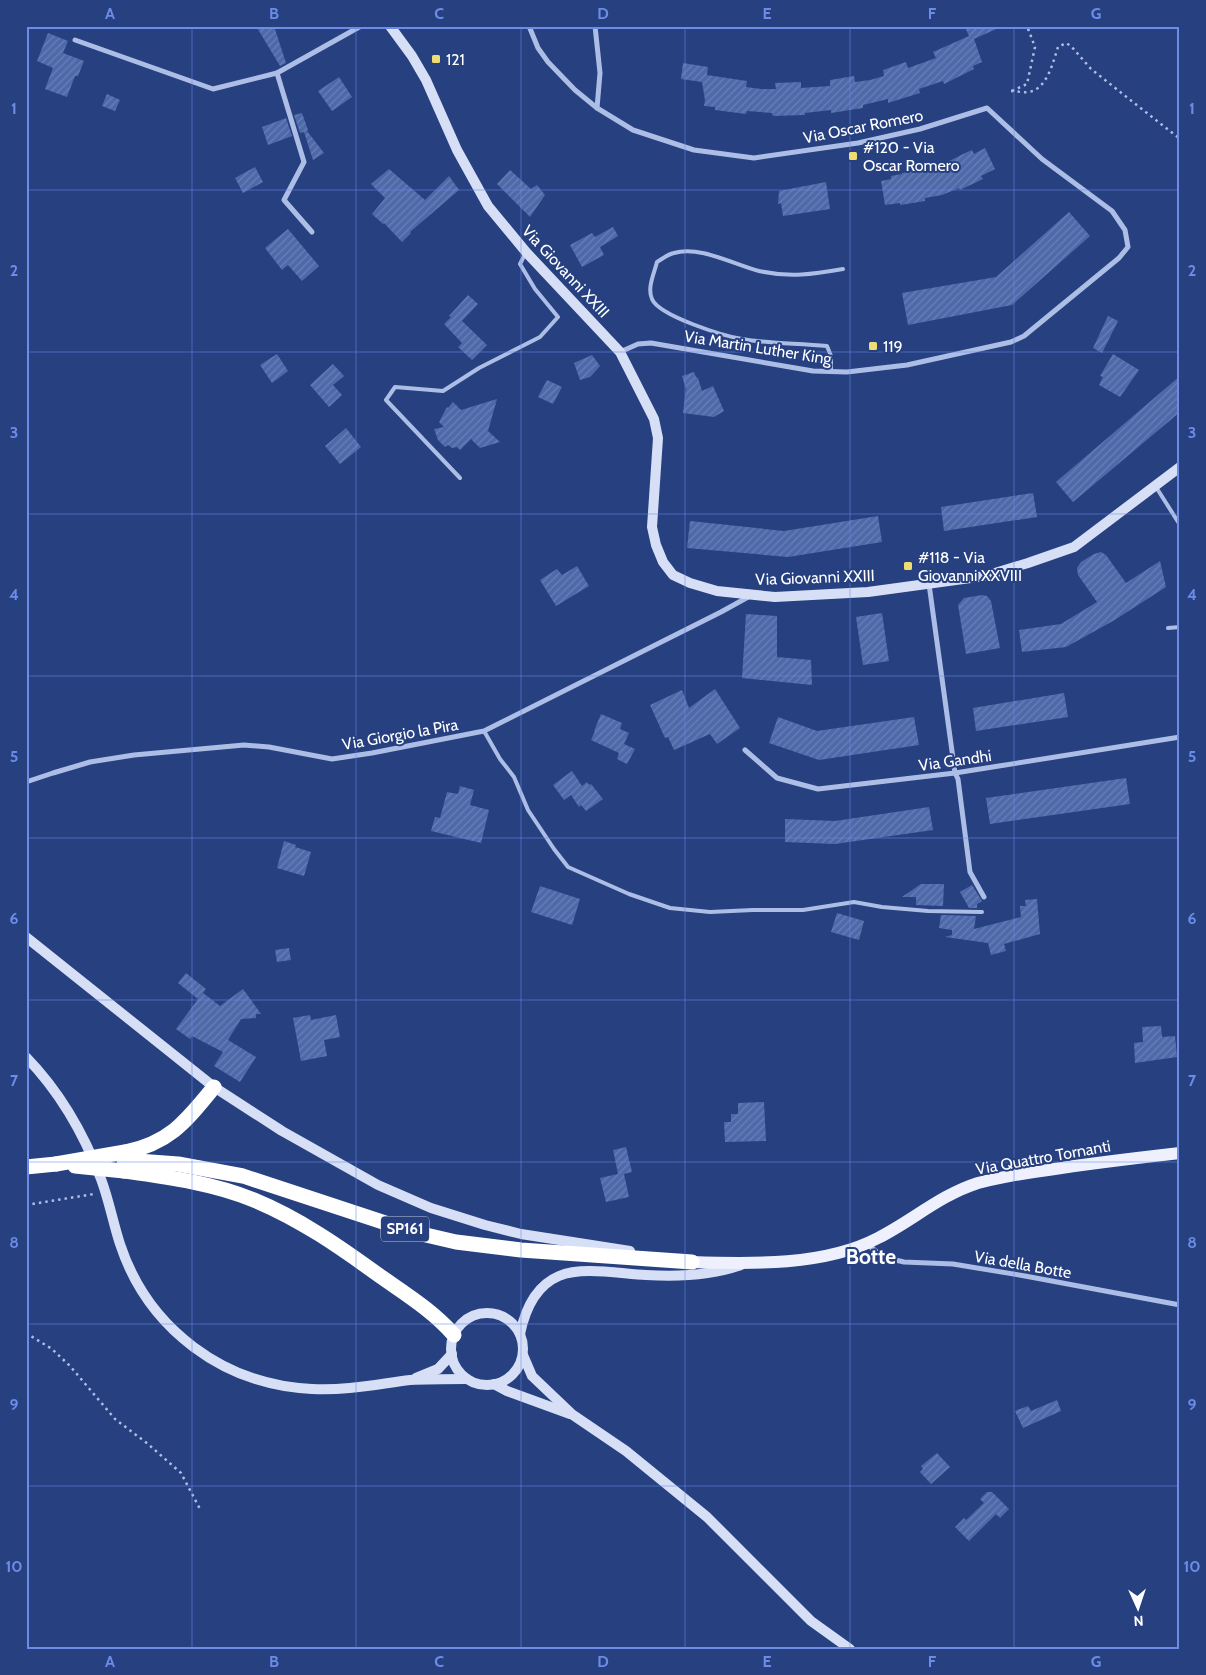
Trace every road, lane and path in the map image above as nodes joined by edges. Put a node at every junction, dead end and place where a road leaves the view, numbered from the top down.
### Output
1 (362, 26) edge
2 (390, 26) edge
3 (529, 26) edge
4 (595, 26) edge
5 (1028, 26) edge
6 (75, 40) dead end
7 (277, 73) junction
8 (597, 108) junction
9 (1180, 139) edge
10 (312, 232) dead end
11 (1128, 247) joint
12 (526, 252) junction
13 (844, 269) dead end
14 (620, 352) junction
15 (831, 372) junction
16 (1180, 467) edge
17 (460, 478) dead end
18 (1154, 486) junction
19 (1180, 525) edge
20 (929, 583) junction
21 (750, 595) junction
22 (1180, 626) edge
23 (1168, 628) dead end
24 (484, 731) junction
25 (1180, 737) edge
26 (745, 750) dead end
27 (955, 773) junction
28 (26, 782) edge
29 (984, 897) dead end
30 (982, 912) dead end
31 (26, 937) edge
32 (26, 1057) edge
33 (214, 1087) junction
34 (1180, 1153) edge
35 (124, 1161) junction
36 (26, 1167) edge
37 (105, 1193) junction
38 (26, 1205) edge
39 (866, 1244) junction
40 (692, 1262) junction
41 (748, 1263) junction
42 (1180, 1305) edge
43 (26, 1333) edge
44 (520, 1334) junction
45 (454, 1335) junction
46 (452, 1354) junction
47 (523, 1355) junction
48 (467, 1379) junction
49 (412, 1380) junction
50 (494, 1384) junction
51 (573, 1415) junction
52 (200, 1509) dead end
53 (850, 1649) edge

1 - 7 street
2 - 12 main road, Via Giovanni XXIII
3 - 8 street, Via Oscar Romero
4 - 8 street
5 - 9 path
6 - 7 street
7 - 10 street
8 - 11 street, Via Oscar Romero
11 - 15 street, Via Martin Luther King
12 - 14 main road, Via Giovanni XXIII
12 - 17 lane
13 - 15 lane
14 - 15 street, Via Martin Luther King
14 - 21 main road, Via Giovanni XXIII
16 - 18 main road, Via Giovanni XXIII
18 - 19 lane
18 - 20 main road, Via Giovanni XXIII
20 - 21 main road, Via Giovanni XXIII
20 - 27 street
21 - 24 street, Via Giorgio la Pira
22 - 23 lane
24 - 28 street, Via Giorgio la Pira
24 - 30 lane
25 - 27 street, Via Gandhi
26 - 27 street, Via Gandhi
27 - 29 street
31 - 33 main road
32 - 37 main road
33 - 35 highway, SP161
33 - 40 main road
34 - 39 main road, Via Quattro Tornanti
35 - 36 highway, SP161, bridge
35 - 40 highway, SP161
35 - 45 highway, SP161
37 - 38 path
37 - 49 main road
39 - 41 main road, Via Quattro Tornanti
39 - 42 street, Via della Botte
40 - 41 main road, Via Quattro Tornanti
41 - 44 main road
43 - 52 path
44 - 45 main road
44 - 47 main road
45 - 46 main road
46 - 48 main road
46 - 49 main road
47 - 50 main road
47 - 51 main road
48 - 49 main road
48 - 50 main road
50 - 51 main road
51 - 53 main road

